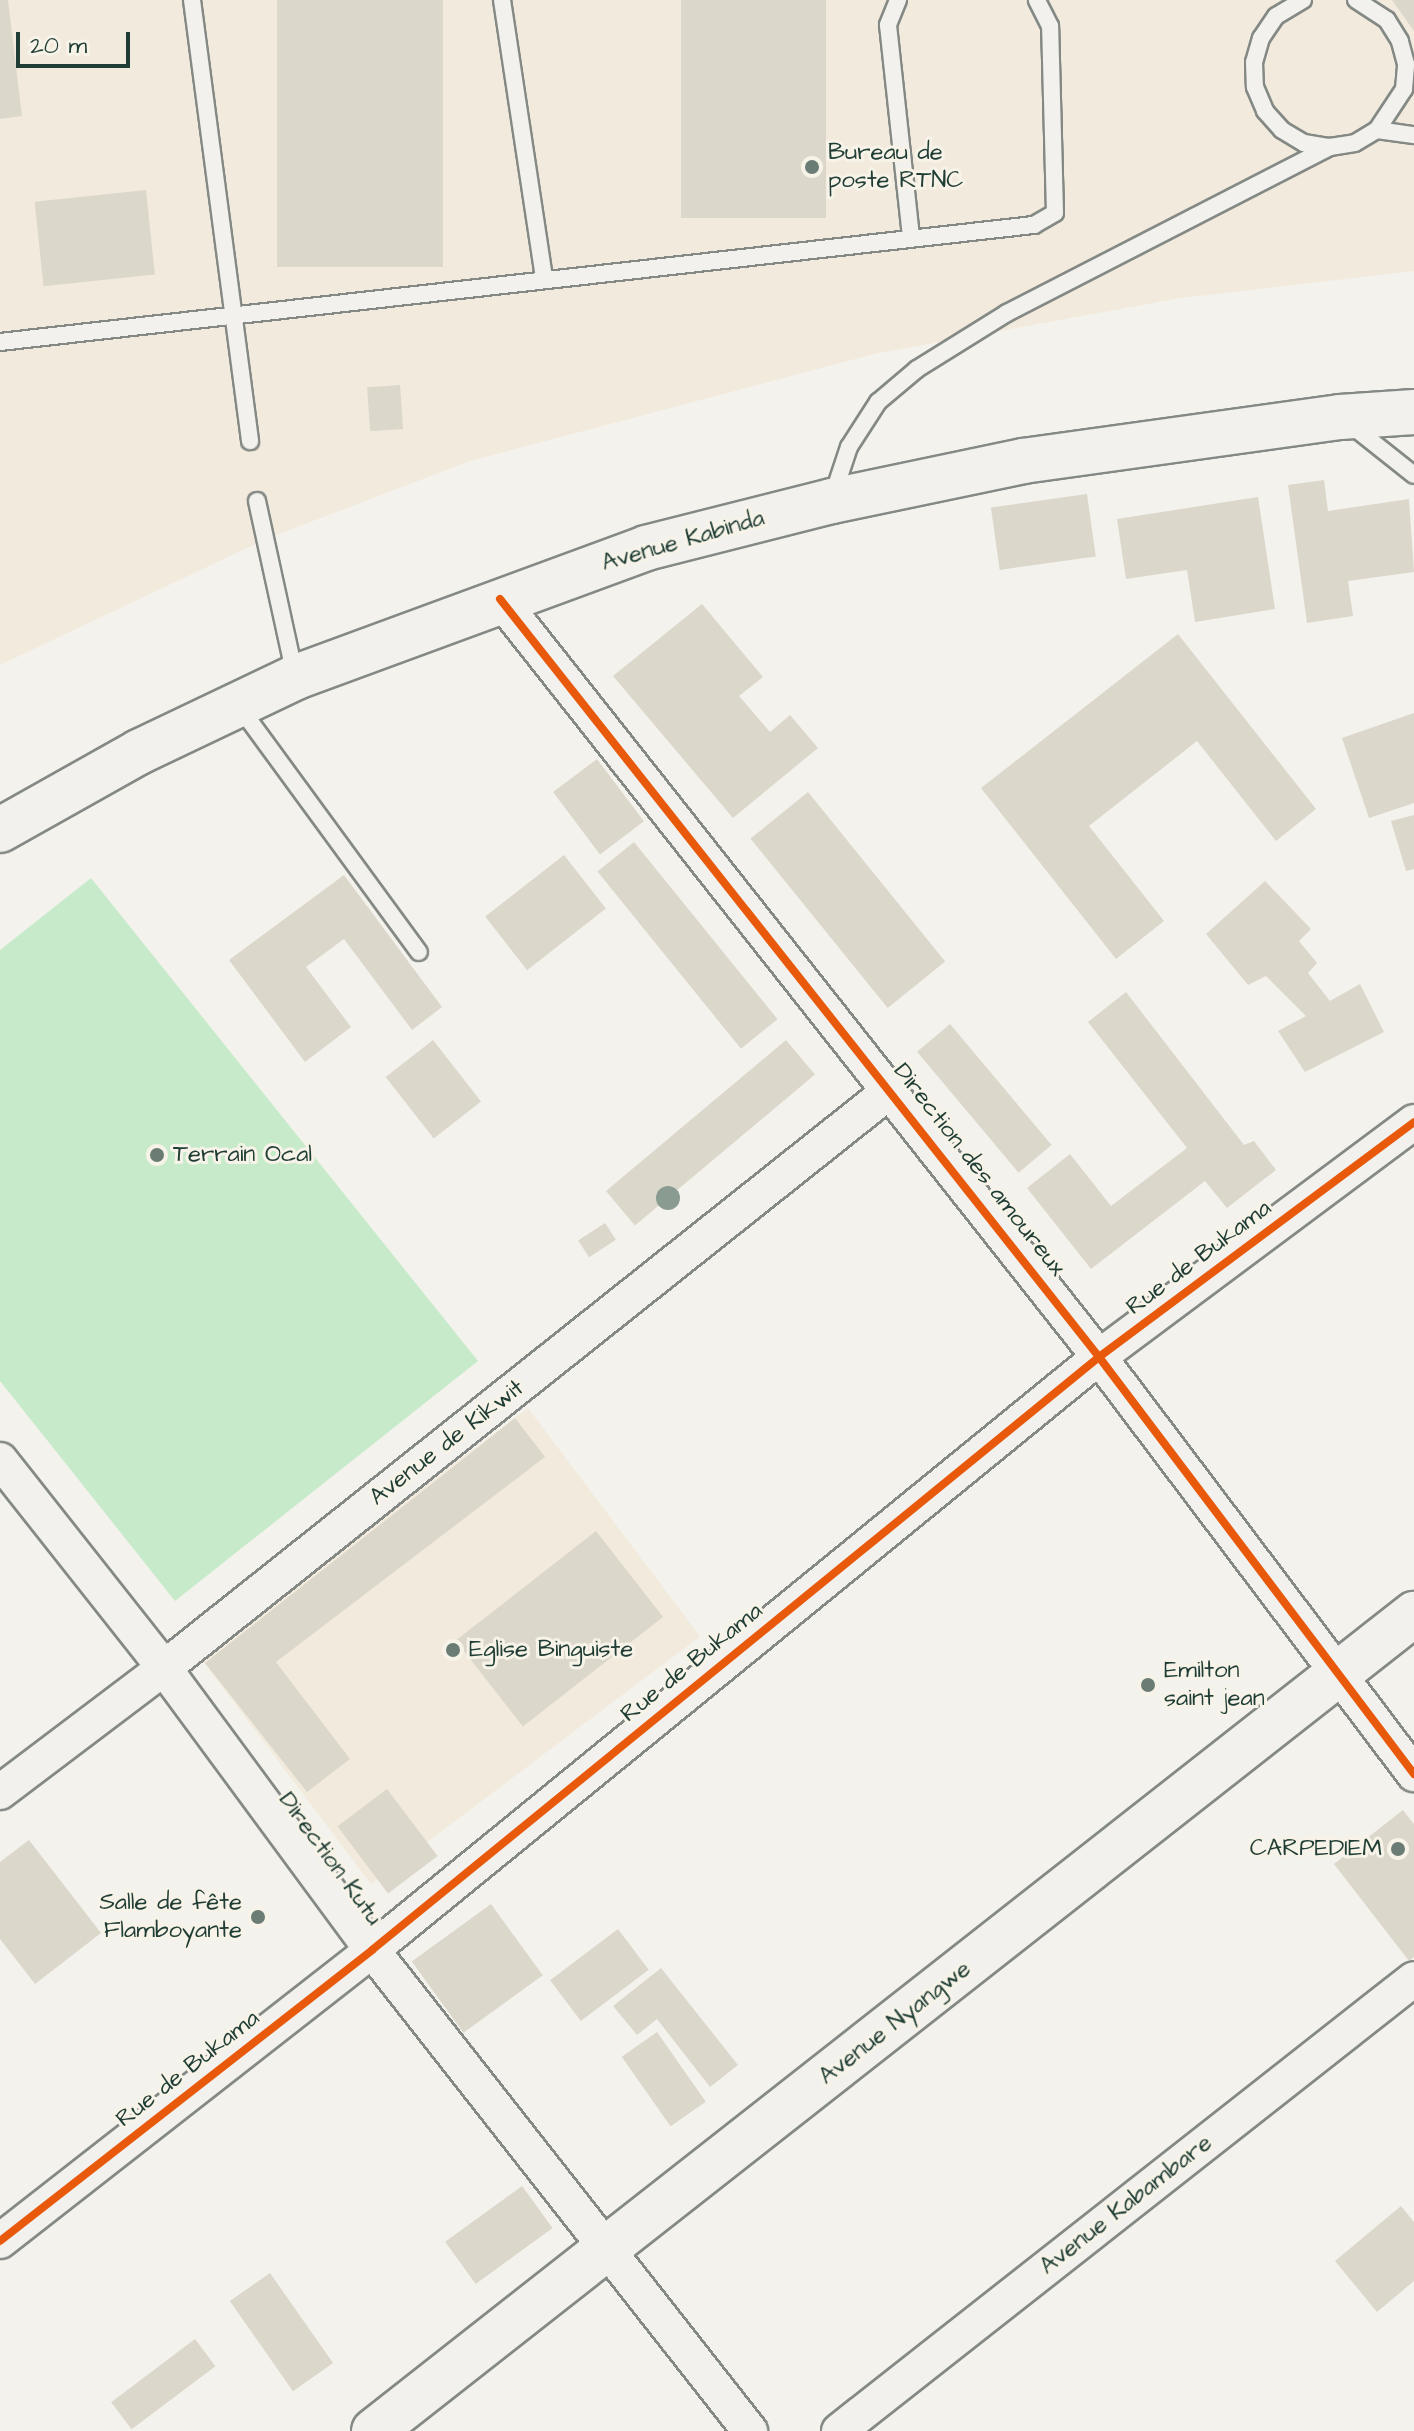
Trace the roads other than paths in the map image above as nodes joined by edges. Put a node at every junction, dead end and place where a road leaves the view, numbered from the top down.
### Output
1 (192, 0) edge
2 (502, 0) edge
3 (898, 0) edge
4 (1037, 0) edge
5 (1303, 0) edge
6 (1356, 0) edge
7 (1377, 130) junction
8 (1414, 135) edge
9 (1330, 147) junction
10 (911, 238) junction
11 (544, 277) junction
12 (231, 312) junction
13 (0, 342) edge
14 (1414, 412) edge
15 (1340, 417) junction
16 (250, 441) dead end
17 (1414, 475) edge
18 (257, 501) dead end
19 (832, 501) junction
20 (500, 599) junction
21 (296, 677) junction
22 (237, 704) junction
23 (0, 830) edge
24 (419, 952) dead end
25 (891, 1090) junction
26 (1414, 1122) edge
27 (1099, 1357) junction
28 (0, 1460) edge
29 (1414, 1614) edge
30 (164, 1668) junction
31 (1337, 1673) junction
32 (1414, 1774) edge
33 (0, 1792) edge
34 (372, 1950) junction
35 (1414, 1979) edge
36 (0, 2241) edge
37 (607, 2247) junction
38 (374, 2431) edge
39 (750, 2431) edge
40 (839, 2431) edge

1 - 12 lane
2 - 11 lane
3 - 10 lane
4 - 10 lane
5 - 9 lane
6 - 7 lane
7 - 8 lane
7 - 9 lane
9 - 19 lane
10 - 11 lane
11 - 12 lane
12 - 13 lane
12 - 16 lane
14 - 15 street, Avenue Kabinda
15 - 17 lane
15 - 19 street, Avenue Kabinda
18 - 21 lane
19 - 20 street, Avenue Kabinda
20 - 21 street, Avenue Kabinda
20 - 25 street, Direction des amoureux
21 - 22 street, Avenue Kabinda
22 - 23 street, Avenue Kabinda
22 - 24 lane
25 - 27 street, Direction des amoureux
25 - 30 street, Avenue de Kikwit
26 - 27 street, Rue de Bukama
27 - 31 street, Direction des amoureux
27 - 34 street, Rue de Bukama
28 - 30 street, Direction Kutu
29 - 31 street, Avenue Nyangwe
30 - 33 street, Avenue de Kikwit
30 - 34 street, Direction Kutu
31 - 32 street, Direction des amoureux
31 - 37 street, Avenue Nyangwe
34 - 36 street, Rue de Bukama
34 - 37 street, Direction Kutu
35 - 40 street, Avenue Kabambare
37 - 38 street, Avenue Nyangwe
37 - 39 street, Direction Kutu

